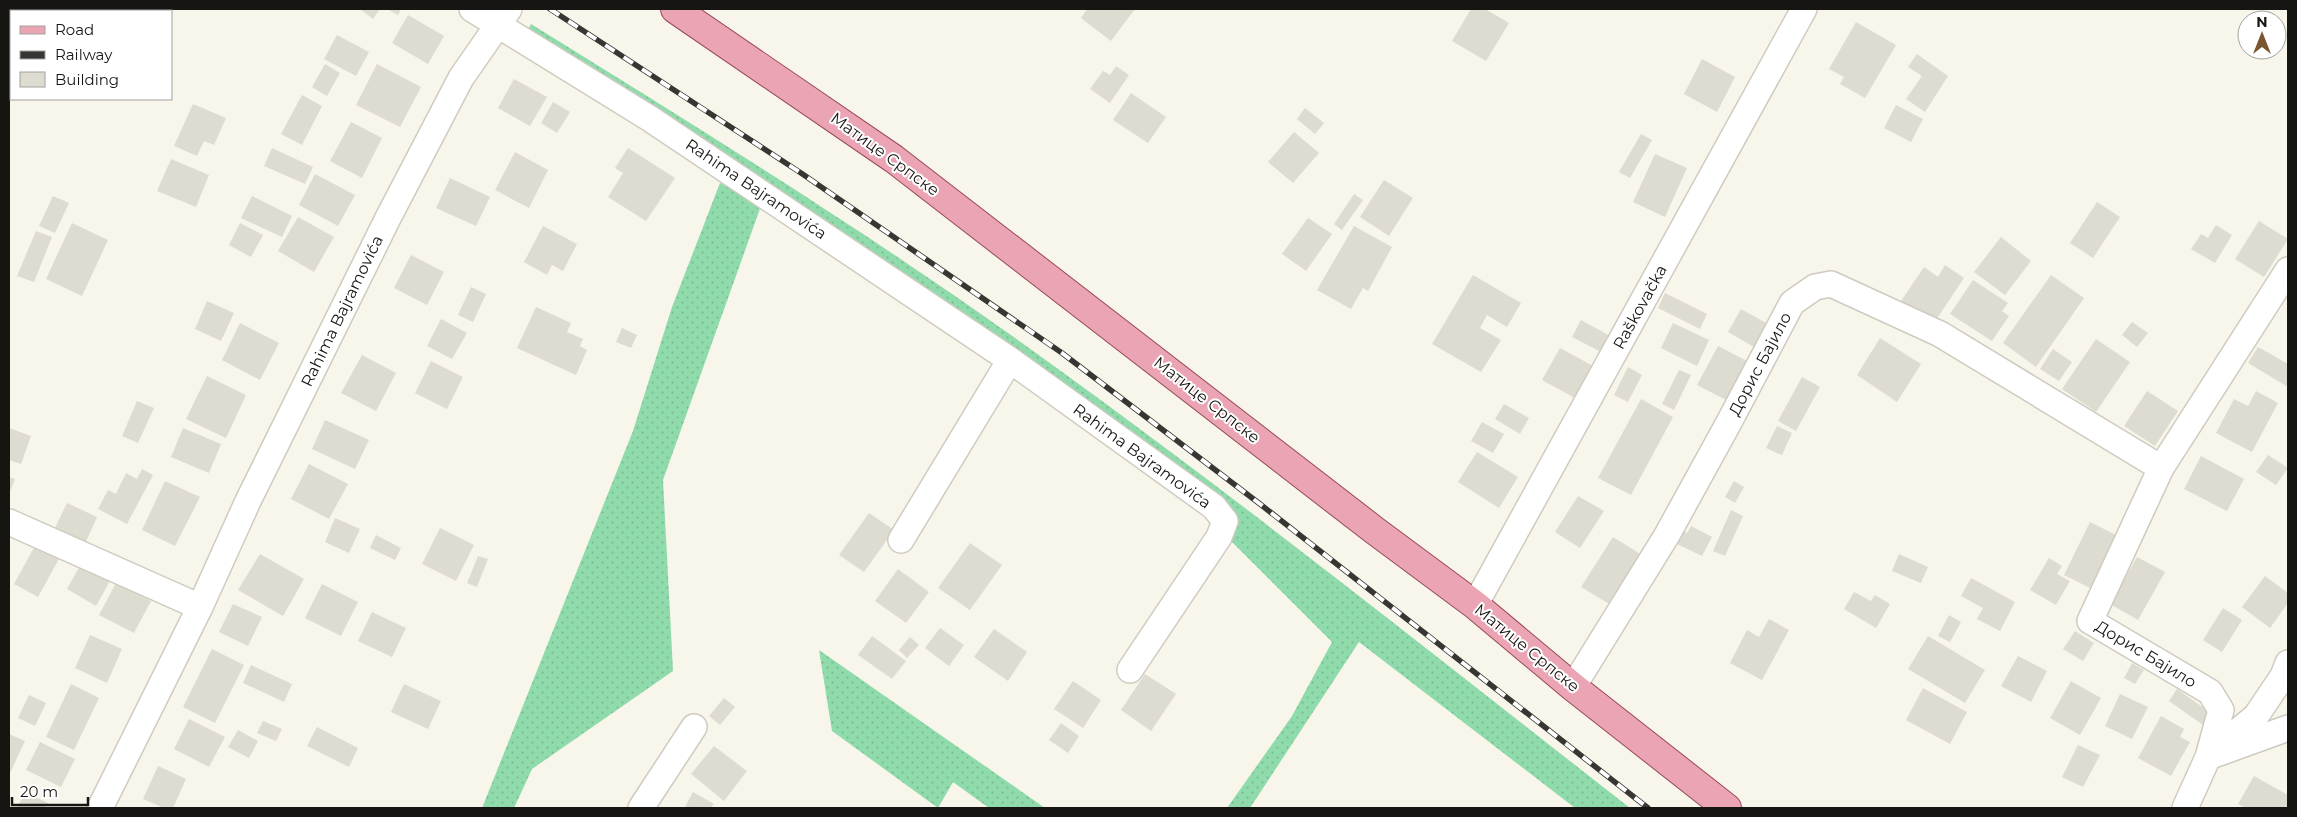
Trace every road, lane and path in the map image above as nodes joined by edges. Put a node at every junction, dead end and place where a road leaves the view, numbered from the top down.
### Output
1 (472, 9) edge
2 (675, 9) edge
3 (1804, 9) edge
4 (504, 16) edge
5 (2288, 270) edge
6 (1010, 360) junction
7 (2162, 468) junction
8 (9, 522) edge
9 (901, 540) dead end
10 (1475, 605) junction
11 (200, 607) junction
12 (2288, 663) edge
13 (1130, 670) dead end
14 (1573, 687) junction
15 (694, 727) dead end
16 (2288, 728) edge
17 (2208, 757) junction
18 (100, 808) edge
19 (641, 808) edge
20 (1727, 808) edge
21 (2185, 808) edge

1 - 4 street, Rahima Bajramovića
2 - 10 main road, Матице Српске
3 - 10 street, Raškovačka
4 - 6 street, Rahima Bajramovića
4 - 11 street, Rahima Bajramovića
5 - 7 street, Дорис Бајило
6 - 9 street
6 - 13 street, Rahima Bajramovića
7 - 14 street, Дорис Бајило
7 - 17 street, Дорис Бајило
8 - 11 street
10 - 14 main road, Матице Српске
11 - 18 street, Rahima Bajramovića
12 - 17 street, Дорис Бајило
14 - 20 main road, Матице Српске
15 - 19 street
16 - 17 street
17 - 21 street, Дорис Бајило

